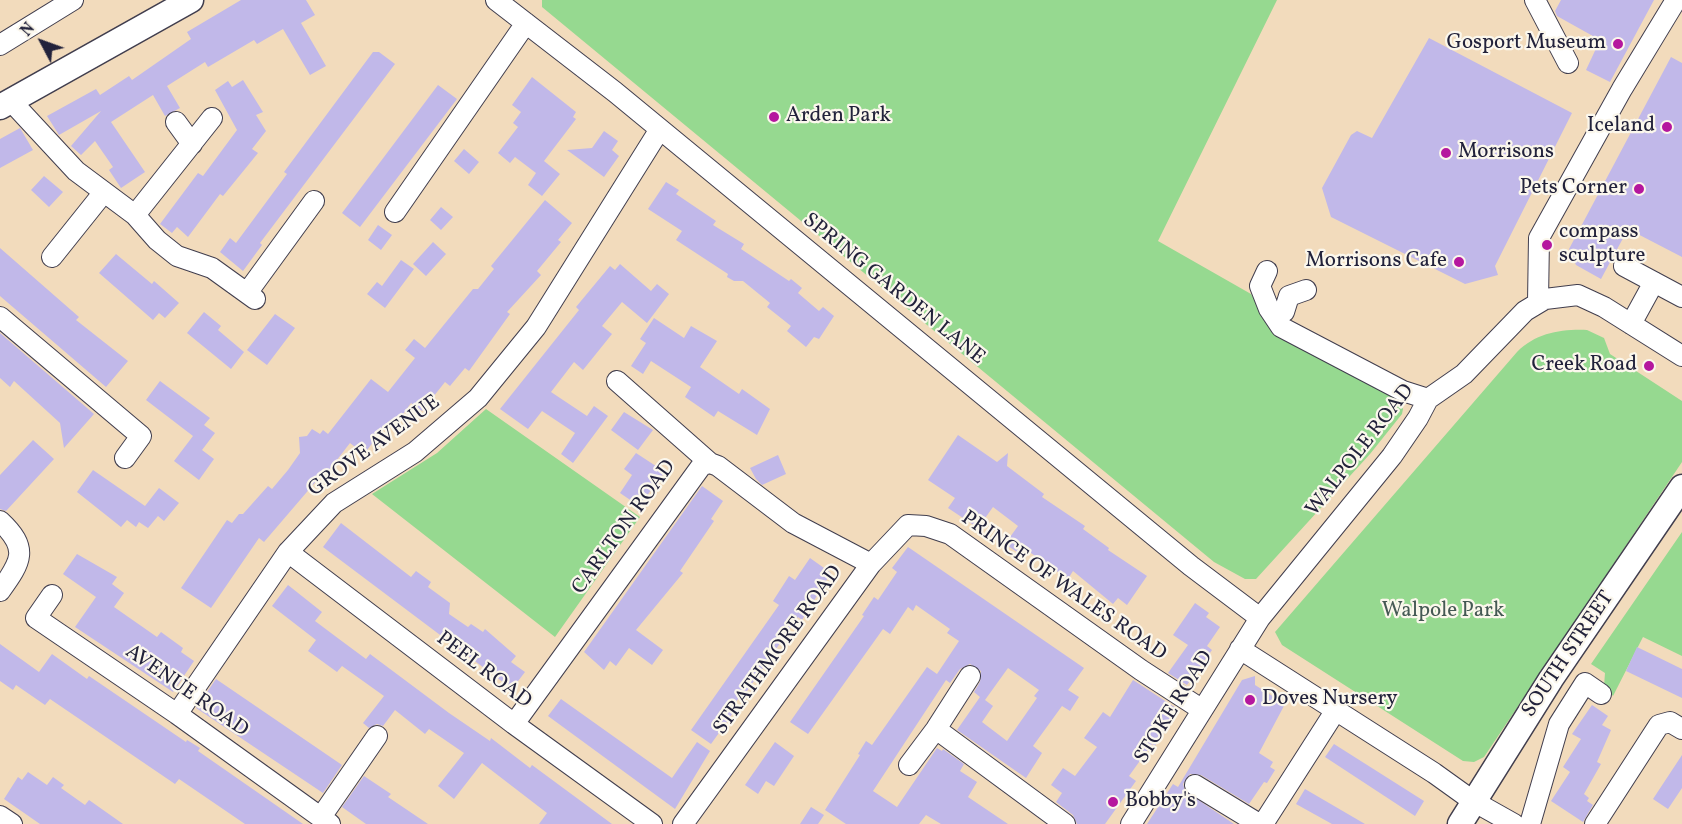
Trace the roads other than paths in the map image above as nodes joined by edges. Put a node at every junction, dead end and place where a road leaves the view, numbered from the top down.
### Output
1 (73, 0) edge
2 (191, 0) edge
3 (496, 0) edge
4 (1535, 0) edge
5 (1676, 0) edge
6 (526, 23) junction
7 (0, 45) edge
8 (1558, 57) dead end
9 (6, 104) edge
10 (212, 118) dead end
11 (176, 122) dead end
12 (660, 129) junction
13 (192, 144) junction
14 (104, 192) junction
15 (314, 201) dead end
16 (395, 212) dead end
17 (135, 215) junction
18 (52, 257) dead end
19 (1624, 266) dead end
20 (1654, 282) junction
21 (1306, 290) dead end
22 (1682, 297) edge
23 (1538, 302) junction
24 (1284, 312) junction
25 (0, 317) edge
26 (1631, 324) junction
27 (1682, 356) edge
28 (617, 381) dead end
29 (1428, 399) junction
30 (125, 458) dead end
31 (710, 463) junction
32 (1682, 487) edge
33 (0, 521) edge
34 (926, 526) joint
35 (288, 552) junction
36 (871, 564) junction
37 (0, 591) edge
38 (52, 595) dead end
39 (1260, 618) junction
40 (1240, 649) junction
41 (970, 676) dead end
42 (1592, 683) dead end
43 (1201, 709) junction
44 (1336, 710) junction
45 (177, 714) junction
46 (514, 724) junction
47 (936, 729) junction
48 (1682, 729) edge
49 (377, 736) dead end
50 (909, 765) dead end
51 (1195, 785) dead end
52 (1473, 801) junction
53 (0, 816) edge
54 (325, 820) edge
55 (12, 824) edge
56 (652, 824) edge
57 (684, 824) edge
58 (1065, 824) edge
59 (1131, 824) edge
60 (1261, 824) edge
61 (1460, 824) edge
62 (1514, 824) edge
63 (1530, 824) edge
64 (1595, 824) edge

1 - 7 street
2 - 9 main road
3 - 6 street, SPRING GARDEN LANE
4 - 8 street
5 - 23 street
6 - 12 street, SPRING GARDEN LANE
6 - 16 street
9 - 14 street
10 - 13 street
11 - 13 street
12 - 35 street, GROVE AVENUE
12 - 39 street, SPRING GARDEN LANE
13 - 17 street
14 - 17 street
14 - 18 street
15 - 17 street
19 - 20 street
20 - 22 street
20 - 26 street
21 - 24 street
23 - 26 street
23 - 29 street, WALPOLE ROAD
24 - 29 street
24 - 29 street
25 - 30 street
26 - 27 street
28 - 31 street
29 - 39 street, WALPOLE ROAD
31 - 36 street, CARLTON ROAD
31 - 46 street, CARLTON ROAD
32 - 52 main road, SOUTH STREET
33 - 37 street
34 - 36 street, STRATHMORE ROAD
34 - 43 street, PRINCE OF WALES ROAD
35 - 45 street, GROVE AVENUE
35 - 46 street, PEEL ROAD
36 - 57 street, STRATHMORE ROAD
38 - 45 street, AVENUE ROAD
39 - 40 street, STOKE ROAD
40 - 43 street, STOKE ROAD
40 - 44 street
41 - 47 street
42 - 63 street
43 - 59 street, STOKE ROAD
44 - 52 street
44 - 60 street
45 - 54 street, AVENUE ROAD
46 - 56 street, PEEL ROAD
47 - 50 street
47 - 58 street
48 - 64 street
49 - 54 street
51 - 60 street
52 - 61 main road, SOUTH STREET
52 - 62 street
53 - 55 street

